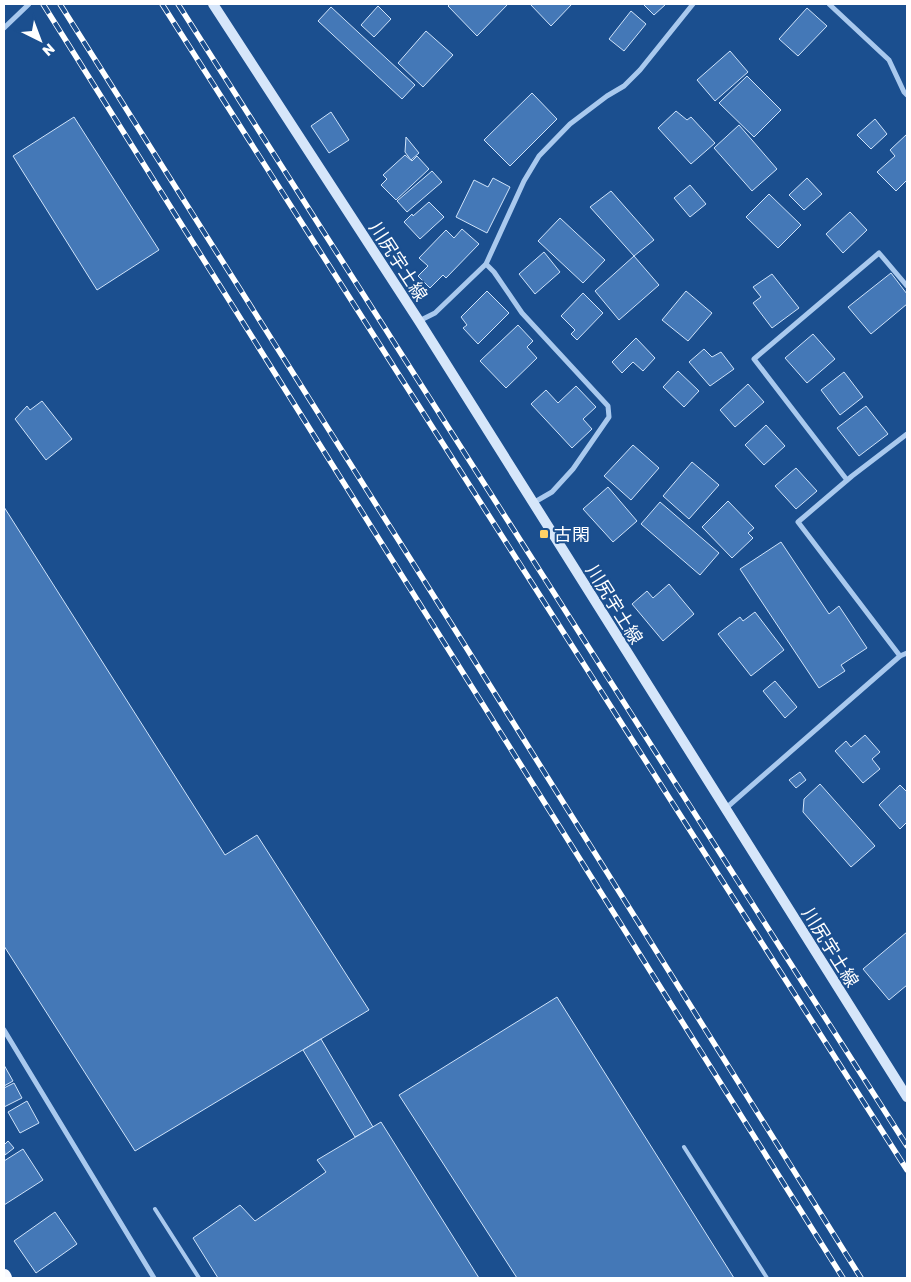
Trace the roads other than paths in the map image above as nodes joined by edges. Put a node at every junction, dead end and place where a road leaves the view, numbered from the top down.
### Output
1 (29, 4) edge
2 (213, 4) edge
3 (693, 4) edge
4 (829, 4) edge
5 (4, 28) edge
6 (907, 95) edge
7 (486, 264) junction
8 (907, 286) edge
9 (418, 321) junction
10 (907, 434) edge
11 (847, 480) junction
12 (533, 504) junction
13 (907, 653) edge
14 (900, 656) junction
15 (725, 809) junction
16 (4, 1030) edge
17 (907, 1097) edge
18 (684, 1147) dead end
19 (155, 1209) dead end
20 (154, 1278) edge
21 (199, 1278) edge
22 (766, 1278) edge

1 - 5 street
2 - 9 main road, 川尻宇土線
3 - 7 street
4 - 6 street
7 - 9 street
7 - 12 street
8 - 11 street
9 - 12 main road, 川尻宇土線
10 - 11 street
11 - 14 street
12 - 15 main road, 川尻宇土線
13 - 14 street
14 - 15 street
15 - 17 main road, 川尻宇土線
16 - 20 street
18 - 22 lane
19 - 21 lane

